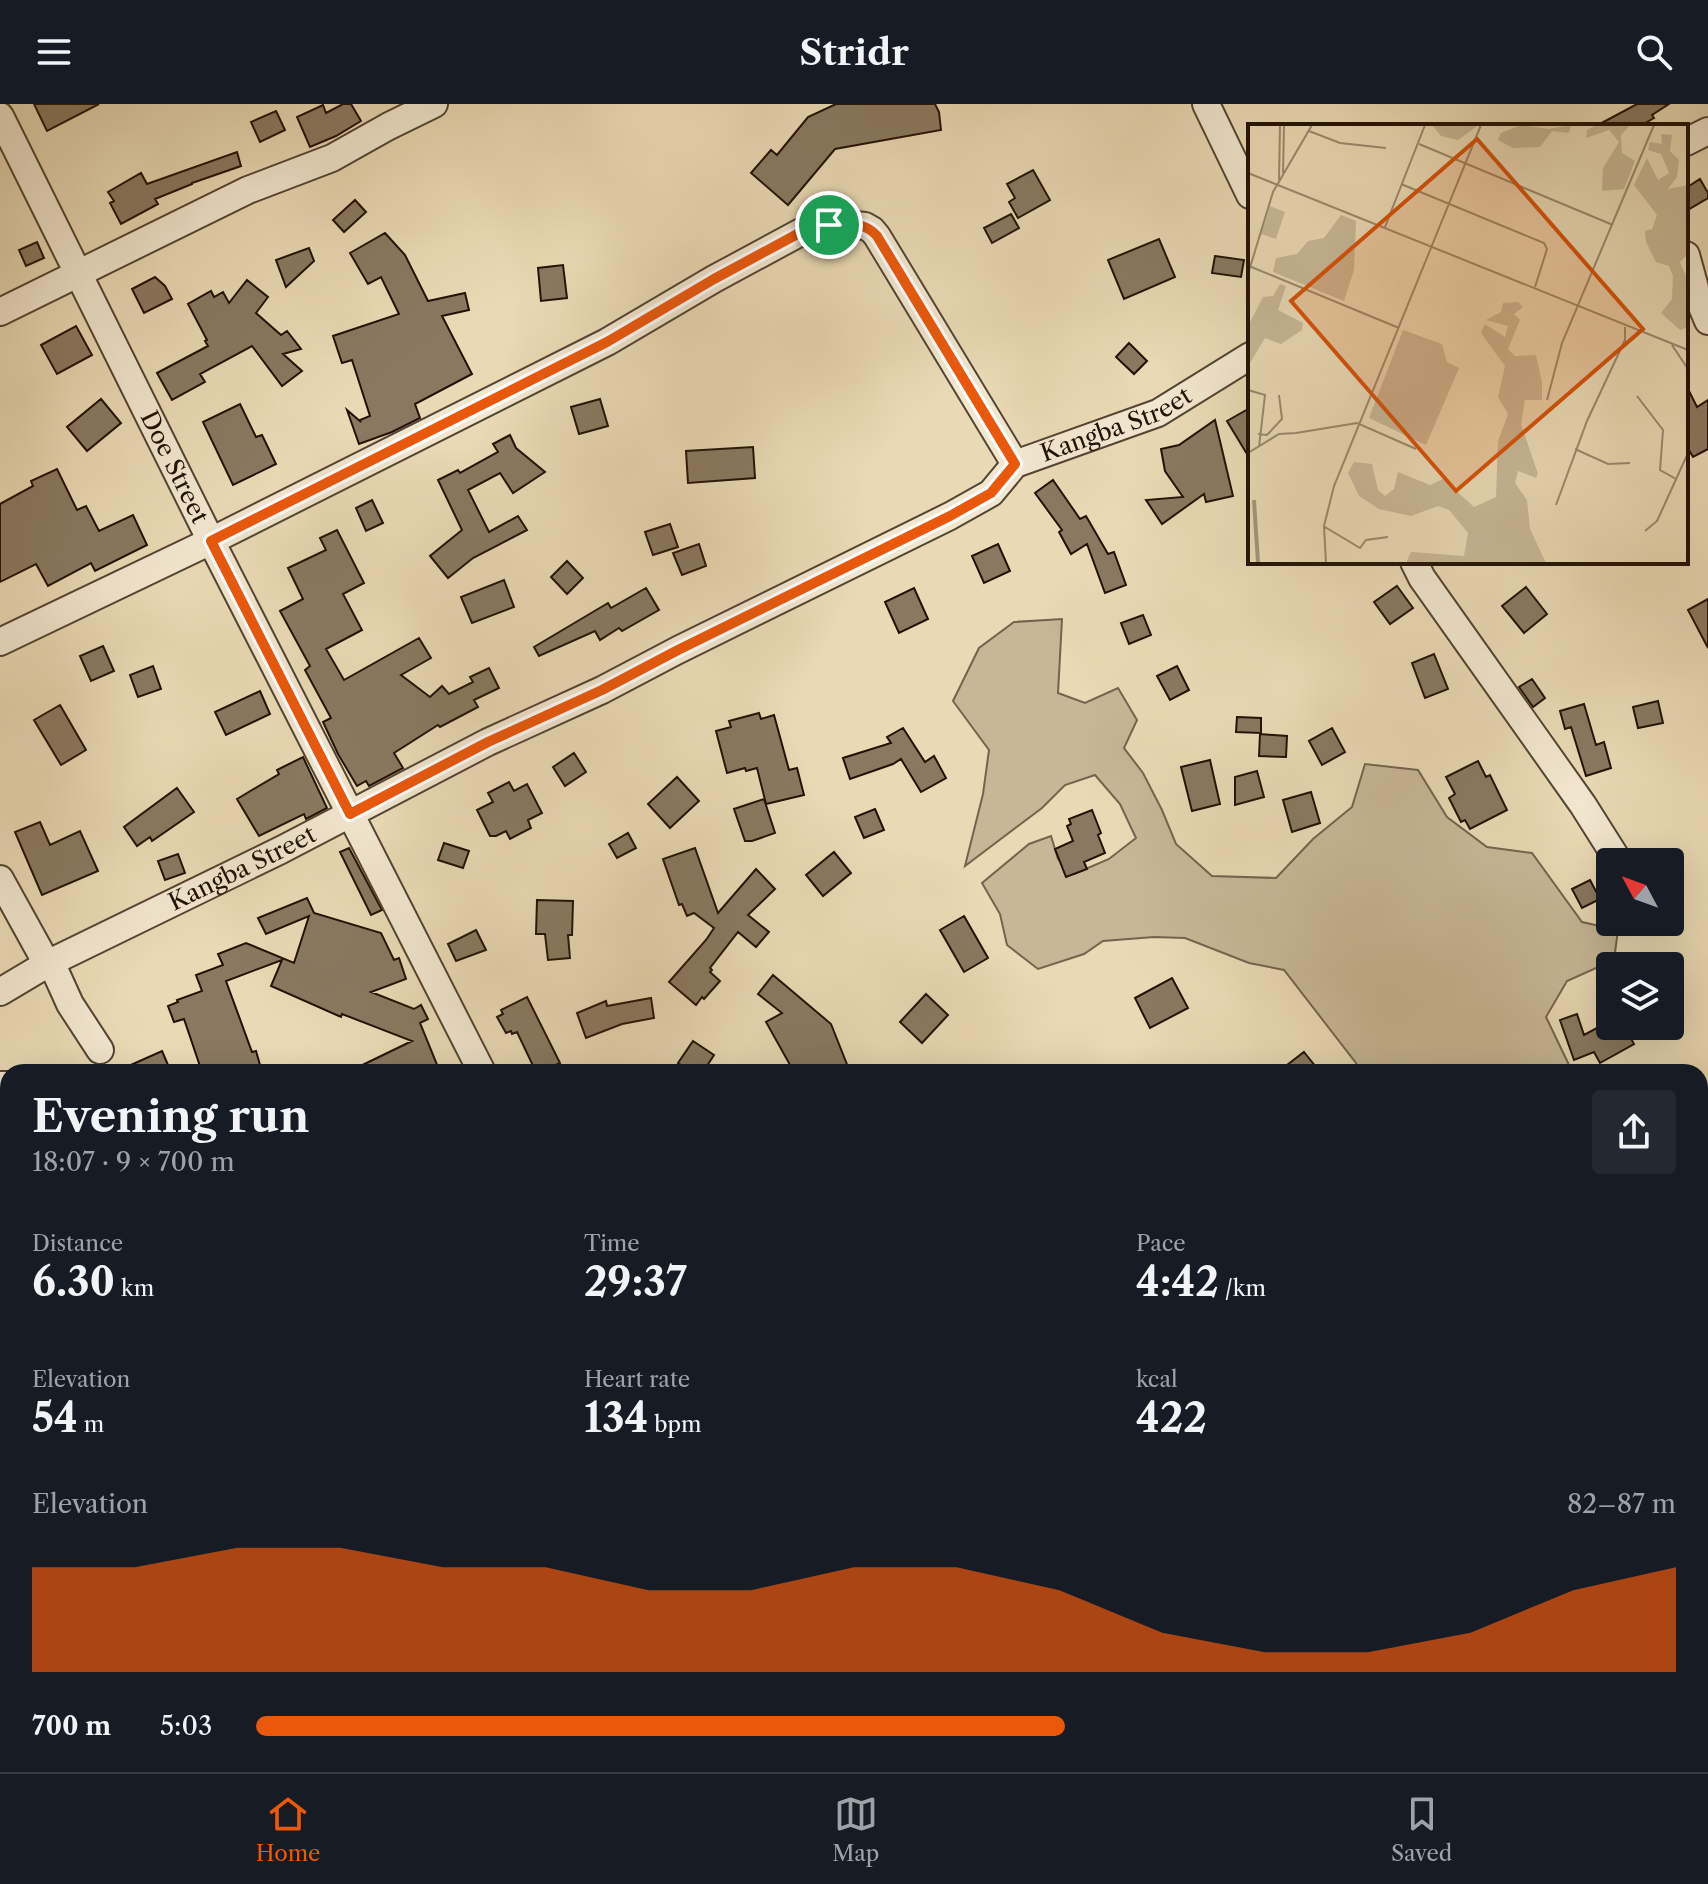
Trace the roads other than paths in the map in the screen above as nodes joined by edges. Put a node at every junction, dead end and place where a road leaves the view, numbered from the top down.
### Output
1 (434, 104) edge
2 (1206, 104) edge
3 (0, 116) edge
4 (1708, 131) edge
5 (1688, 141) edge
6 (1248, 191) edge
7 (1688, 262) edge
8 (77, 274) junction
9 (0, 312) edge
10 (1708, 321) edge
11 (1248, 357) edge
12 (1015, 464) junction
13 (211, 541) junction
14 (1415, 564) edge
15 (0, 642) edge
16 (350, 814) junction
17 (1610, 848) edge
18 (0, 879) edge
19 (49, 963) junction
20 (0, 992) edge
21 (100, 1050) dead end
22 (478, 1064) edge

1 - 8 street
2 - 6 street
3 - 8 street, Doe Street
4 - 5 street
7 - 10 street
8 - 9 street
8 - 13 street, Doe Street
11 - 12 street, Kangba Street
12 - 13 street
12 - 16 street, Kangba Street
13 - 15 street
13 - 16 street, Doe Street
14 - 17 street
16 - 19 street, Kangba Street
16 - 22 street, Doe Street
18 - 19 street
19 - 20 street, Kangba Street
19 - 21 street

